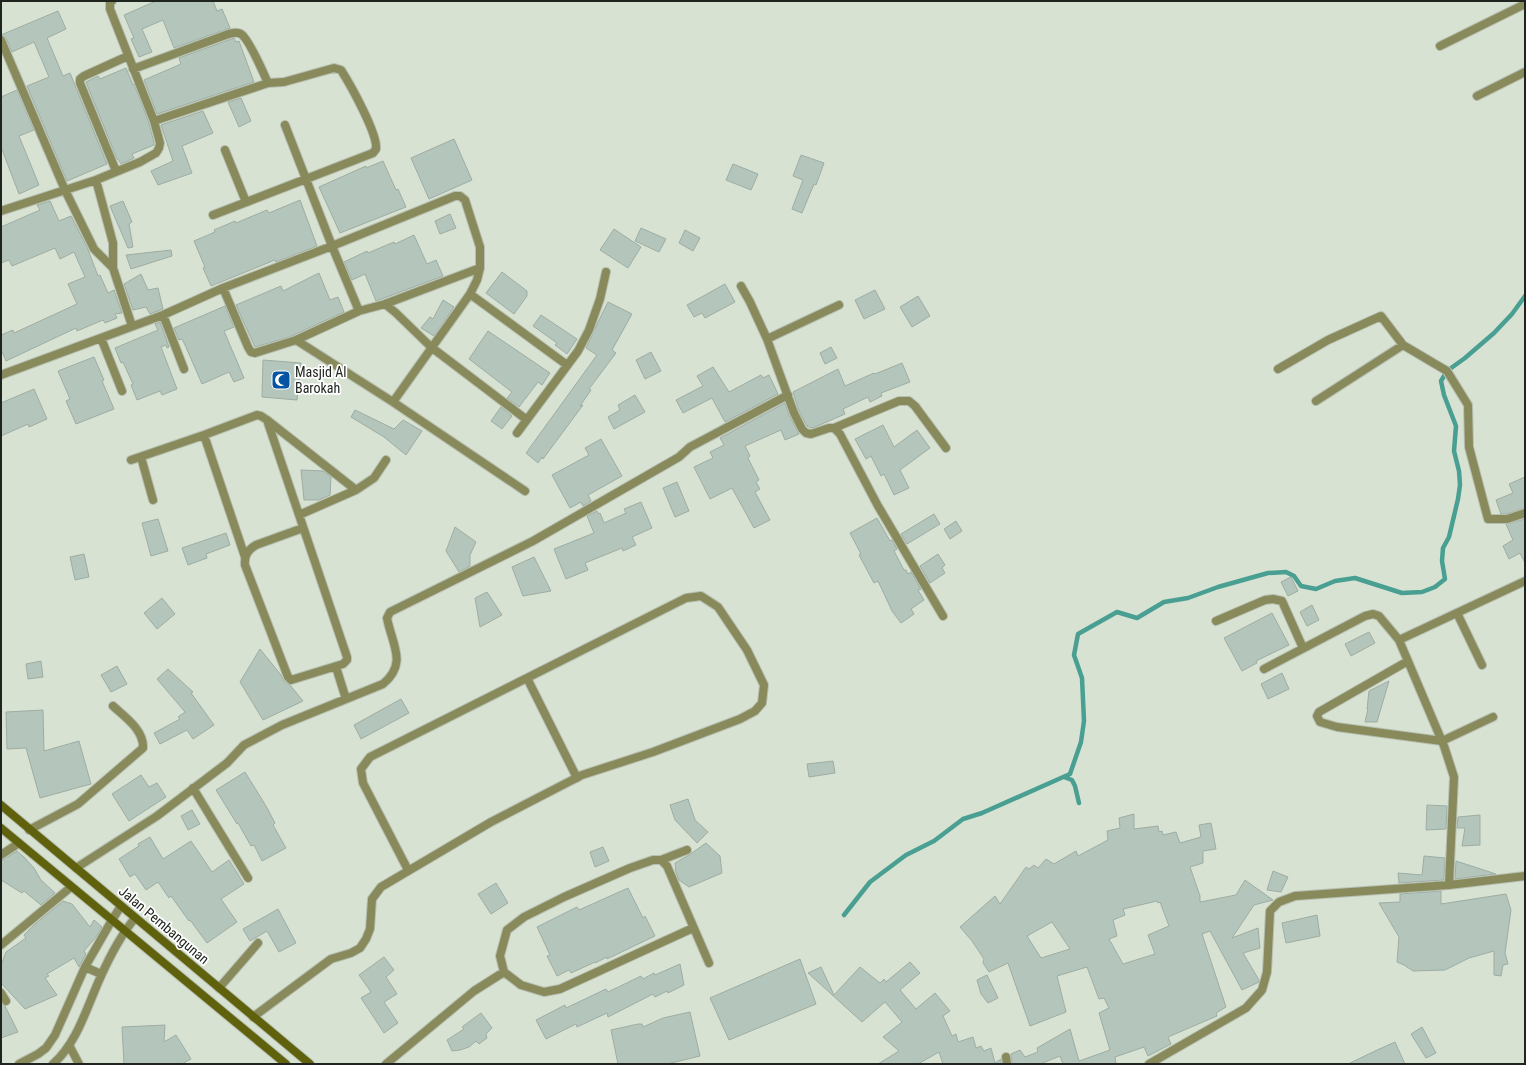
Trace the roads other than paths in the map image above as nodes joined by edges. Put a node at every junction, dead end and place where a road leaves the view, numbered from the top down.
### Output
1 (112, 1) edge
2 (1525, 4) edge
3 (1, 40) edge
4 (1440, 46) dead end
5 (128, 56) junction
6 (133, 69) junction
7 (1525, 72) edge
8 (268, 83) junction
9 (1477, 96) dead end
10 (154, 122) junction
11 (285, 125) dead end
12 (225, 150) dead end
13 (116, 171) junction
14 (96, 180) junction
15 (305, 180) junction
16 (65, 190) junction
17 (246, 202) junction
18 (1, 211) edge
19 (213, 215) dead end
20 (332, 246) junction
21 (113, 268) junction
22 (480, 268) junction
23 (606, 272) dead end
24 (740, 286) dead end
25 (223, 288) junction
26 (470, 294) junction
27 (385, 304) junction
28 (839, 305) dead end
29 (359, 311) junction
30 (163, 315) junction
31 (132, 326) junction
32 (101, 338) junction
33 (767, 339) junction
34 (296, 340) junction
35 (1403, 345) junction
36 (431, 347) junction
37 (567, 365) junction
38 (184, 369) dead end
39 (1278, 369) dead end
40 (1, 375) edge
41 (122, 391) dead end
42 (788, 395) junction
43 (1316, 401) dead end
44 (393, 402) junction
45 (267, 420) junction
46 (526, 420) junction
47 (834, 428) junction
48 (517, 433) dead end
49 (204, 436) junction
50 (946, 448) dead end
51 (141, 457) junction
52 (130, 460) dead end
53 (386, 460) dead end
54 (356, 490) junction
55 (525, 491) dead end
56 (153, 500) dead end
57 (1525, 513) edge
58 (299, 515) junction
59 (303, 528) junction
60 (244, 557) junction
61 (1524, 583) edge
62 (1457, 613) junction
63 (943, 616) dead end
64 (1216, 621) dead end
65 (1399, 640) junction
66 (1303, 648) junction
67 (1408, 661) junction
68 (1482, 665) dead end
69 (336, 667) junction
70 (1264, 669) dead end
71 (527, 678) junction
72 (346, 699) junction
73 (113, 706) dead end
74 (1492, 717) dead end
75 (1442, 741) junction
76 (577, 778) junction
77 (194, 788) junction
78 (1, 805) edge
79 (1, 828) edge
80 (29, 830) junction
81 (19, 843) junction
82 (687, 850) dead end
83 (1, 855) edge
84 (661, 860) junction
85 (76, 868) junction
86 (408, 870) junction
87 (1525, 876) edge
88 (248, 878) dead end
89 (1449, 885) junction
90 (71, 887) junction
91 (121, 906) junction
92 (135, 918) junction
93 (112, 920) junction
94 (693, 928) junction
95 (124, 931) junction
96 (258, 944) dead end
97 (1, 945) edge
98 (709, 963) dead end
99 (85, 966) junction
100 (504, 972) junction
101 (102, 974) junction
102 (219, 988) junction
103 (253, 1017) junction
104 (69, 1045) junction
105 (19, 1064) edge
106 (53, 1064) edge
107 (79, 1064) edge
108 (286, 1064) edge
109 (310, 1064) edge
110 (386, 1064) edge
111 (1149, 1064) edge

1 - 5 street
2 - 4 street
3 - 16 street
5 - 6 street
5 - 13 street
6 - 8 street
6 - 10 street
7 - 9 street
8 - 10 street
8 - 15 street
10 - 13 street
11 - 15 street
12 - 17 street
13 - 14 street
14 - 16 street
14 - 21 street
15 - 17 street
15 - 20 street
16 - 18 street
16 - 21 street
17 - 19 street
20 - 22 street
20 - 25 street
20 - 29 street
21 - 31 street
22 - 26 street
22 - 27 street
23 - 37 street
24 - 33 street
25 - 30 street
25 - 34 street
26 - 36 street
26 - 37 street
27 - 29 street
27 - 36 street
28 - 33 street
29 - 34 street
30 - 31 street
30 - 38 street
31 - 32 street
32 - 40 street
32 - 41 street
33 - 42 street
34 - 44 street
35 - 39 street
35 - 43 street
35 - 57 street
36 - 44 street
36 - 46 street
37 - 46 street
42 - 47 street
42 - 72 street
44 - 55 street
45 - 49 street
45 - 54 street
45 - 58 street
46 - 48 street
47 - 50 street
47 - 63 street
49 - 51 street
49 - 60 street
51 - 52 street
51 - 56 street
53 - 54 street
54 - 58 street
58 - 59 street
59 - 60 street
59 - 69 street
60 - 69 street
61 - 62 street
62 - 65 street
62 - 68 street
64 - 66 street
65 - 66 street
65 - 67 street
66 - 70 street
67 - 75 street
67 - 75 street
69 - 72 street
71 - 76 street
71 - 76 street
71 - 86 street
72 - 77 street
73 - 80 street
74 - 75 street
75 - 89 street
76 - 86 street
77 - 85 street
77 - 88 street
78 - 80 main road, Jalan Pembangunan
79 - 81 main road, Jalan Pembangunan
80 - 85 main road, Jalan Pembangunan
81 - 83 street
81 - 90 main road, Jalan Pembangunan
82 - 84 street
84 - 94 street
84 - 100 street
85 - 91 main road, Jalan Pembangunan
86 - 103 street
87 - 89 street
89 - 111 street
90 - 93 main road, Jalan Pembangunan
90 - 97 street
91 - 92 main road, Jalan Pembangunan
91 - 93 street
92 - 95 street
92 - 102 main road, Jalan Pembangunan
93 - 95 main road, Jalan Pembangunan
93 - 99 street
94 - 98 street
94 - 100 street
95 - 101 street
95 - 108 main road, Jalan Pembangunan
96 - 102 street
99 - 101 street
99 - 105 street
100 - 110 street
101 - 104 street
102 - 103 main road, Jalan Pembangunan
103 - 109 main road, Jalan Pembangunan
104 - 106 street
104 - 107 street

